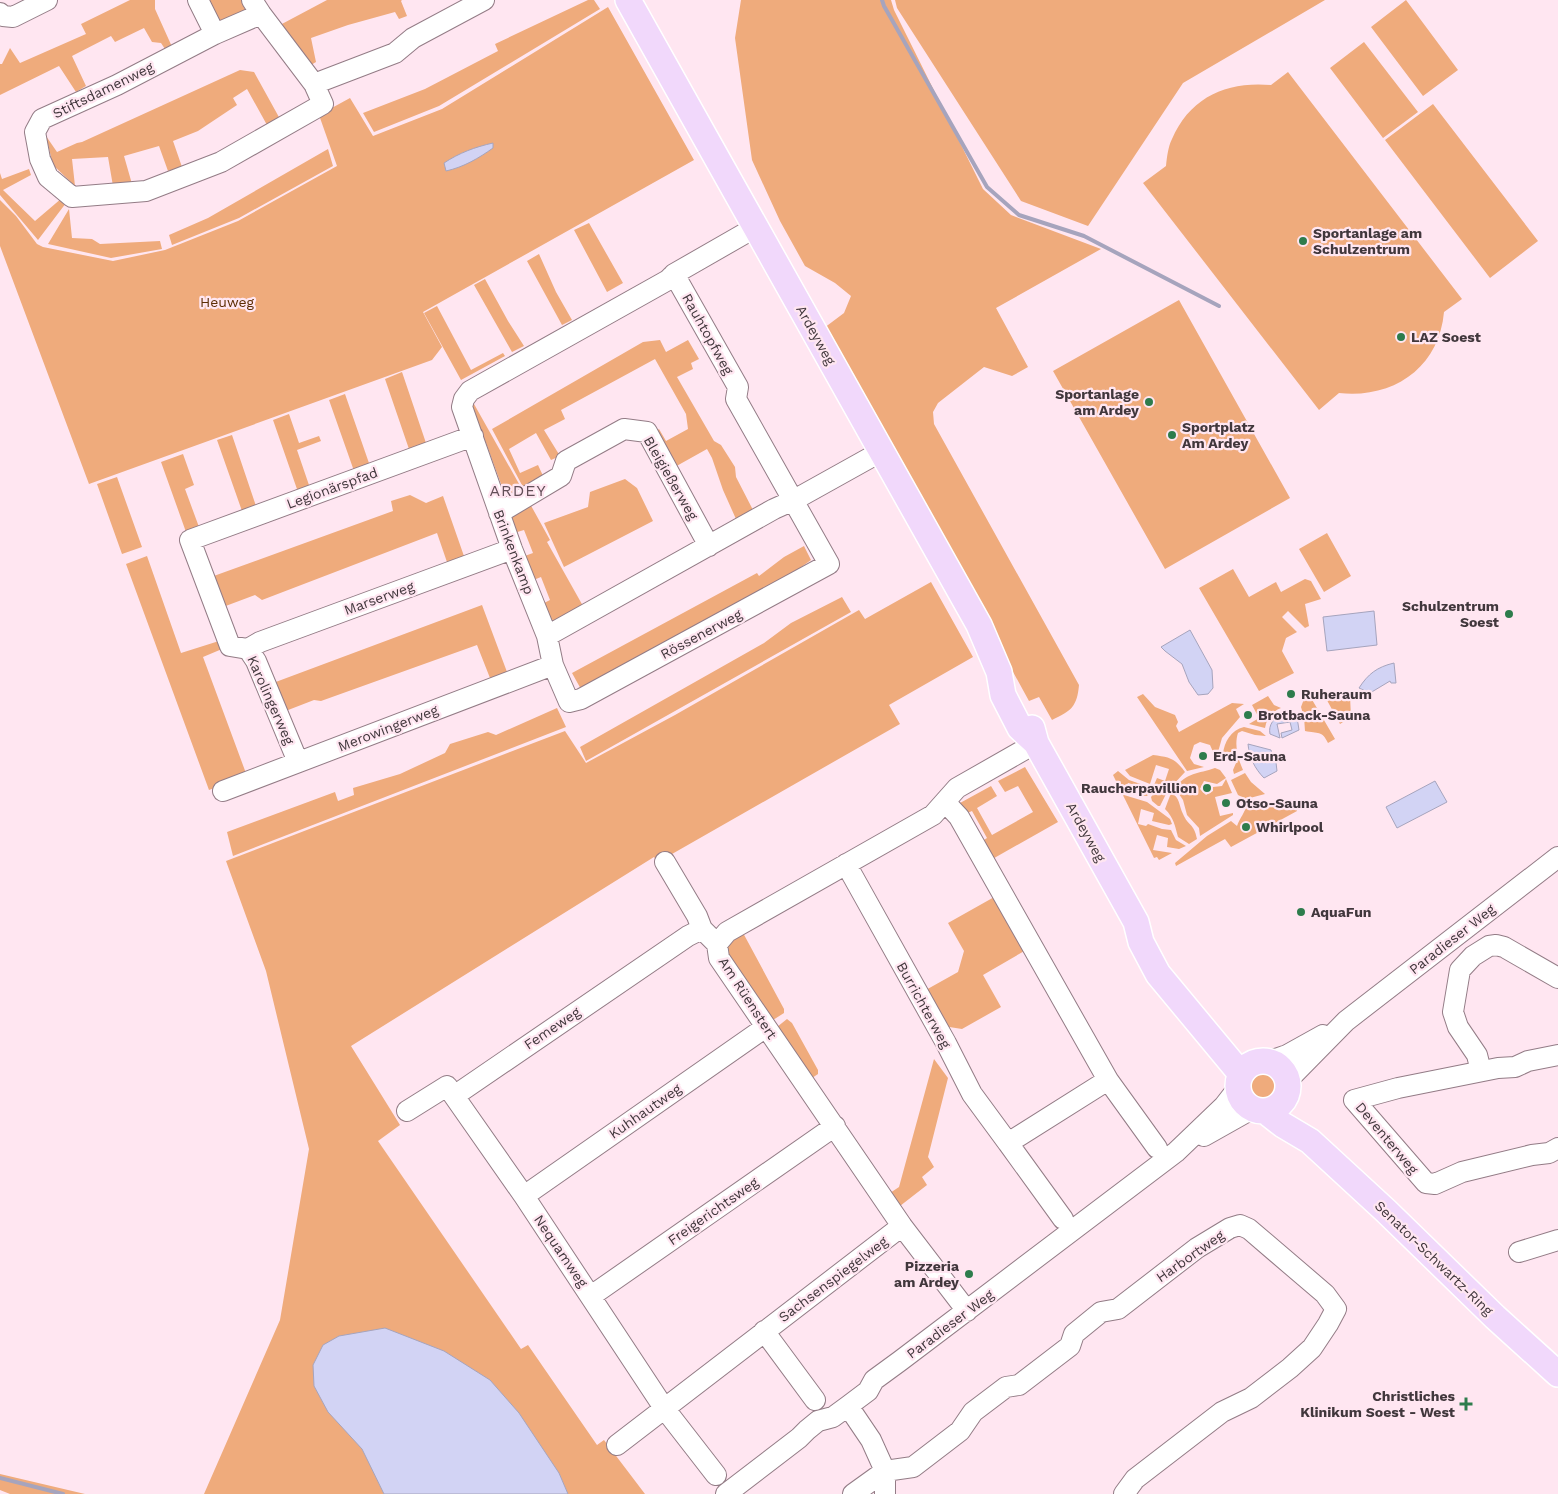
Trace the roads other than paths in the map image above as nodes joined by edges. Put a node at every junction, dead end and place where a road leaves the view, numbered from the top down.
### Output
1 (46, 0) edge
2 (198, 0) edge
3 (484, 0) edge
4 (628, 0) edge
5 (256, 7) edge
6 (0, 13) edge
7 (215, 34) junction
8 (314, 84) junction
9 (756, 227) junction
10 (674, 274) junction
11 (473, 436) junction
12 (882, 452) junction
13 (794, 500) junction
14 (499, 513) junction
15 (190, 540) joint
16 (709, 546) junction
17 (512, 549) junction
18 (547, 636) junction
19 (248, 649) junction
20 (553, 665) junction
21 (1036, 743) junction
22 (298, 762) junction
23 (223, 791) dead end
24 (945, 802) junction
25 (665, 862) dead end
26 (1556, 862) edge
27 (846, 864) junction
28 (702, 929) junction
29 (717, 944) junction
30 (1558, 978) edge
31 (1346, 1021) junction
32 (766, 1027) junction
33 (1558, 1055) edge
34 (1250, 1071) junction
35 (1481, 1071) junction
36 (1108, 1080) junction
37 (1288, 1086) junction
38 (454, 1096) junction
39 (1259, 1110) junction
40 (406, 1111) dead end
41 (835, 1126) junction
42 (1310, 1141) junction
43 (1008, 1143) junction
44 (1558, 1148) edge
45 (1166, 1150) junction
46 (524, 1196) junction
47 (1063, 1219) dead end
48 (902, 1226) junction
49 (1558, 1240) edge
50 (1519, 1252) dead end
51 (591, 1296) junction
52 (966, 1311) junction
53 (764, 1332) junction
54 (1558, 1374) edge
55 (815, 1400) dead end
56 (848, 1406) junction
57 (664, 1408) junction
58 (617, 1445) dead end
59 (885, 1471) junction
60 (716, 1475) dead end
61 (726, 1494) edge
62 (853, 1494) edge
63 (885, 1494) edge
64 (1124, 1494) edge

1 - 6 street
2 - 7 street
3 - 8 street
4 - 9 main road, Ardeyweg
5 - 7 street
5 - 8 street
7 - 8 street, Stiftsdamenweg
9 - 10 street, Brinkenkamp
9 - 12 main road, Ardeyweg
10 - 11 street, Brinkenkamp
10 - 13 street, Rauhtopfweg
11 - 14 street, Brinkenkamp
11 - 15 street, Legionärspfad
12 - 13 street
12 - 21 main road, Ardeyweg
13 - 16 street
13 - 20 street, Rössenerweg
14 - 16 street, Bleigießerweg
14 - 17 street, Brinkenkamp
15 - 19 street, Karolingerweg
16 - 18 street
17 - 18 street, Brinkenkamp
17 - 19 street, Marserweg
18 - 20 street, Rössenerweg
19 - 22 street, Karolingerweg
20 - 22 street, Merowingerweg
21 - 24 street, Am Rüenstert
21 - 34 main road, Ardeyweg
22 - 23 street, Merowingerweg
24 - 27 street, Am Rüenstert
24 - 36 street
25 - 28 street
26 - 31 street, Paradieser Weg
27 - 29 street, Am Rüenstert
27 - 43 street, Burrichterweg
28 - 29 street
28 - 38 street, Femeweg
29 - 32 street, Am Rüenstert
30 - 35 street
31 - 34 street, Paradieser Weg
31 - 37 street, Paradieser Weg
32 - 41 street, Am Rüenstert
32 - 46 street, Kuhhautweg
33 - 35 street, Deventerweg
34 - 37 main road
34 - 39 main road
34 - 45 street, Paradieser Weg
35 - 44 street, Deventerweg
36 - 43 street
36 - 45 street
37 - 39 main road, Paradieser Weg
37 - 42 main road, Senator-Schwartz-Ring
38 - 40 street
38 - 46 street, Nequamweg
39 - 42 main road, Senator-Schwartz-Ring
39 - 45 street, Paradieser Weg
41 - 48 street, Am Rüenstert
41 - 51 street, Freigerichtsweg
42 - 54 main road, Senator-Schwartz-Ring
43 - 47 street, Burrichterweg
45 - 52 street, Paradieser Weg
46 - 51 street, Nequamweg
48 - 52 street, Am Rüenstert
48 - 53 street, Sachsenspiegelweg
49 - 50 street
51 - 57 street, Nequamweg
52 - 56 street, Paradieser Weg
53 - 55 street
53 - 57 street, Sachsenspiegelweg
56 - 59 street
56 - 61 street, Paradieser Weg
57 - 58 street, Sachsenspiegelweg
57 - 60 street
59 - 62 street, Harbortweg
59 - 63 street
59 - 64 street, Harbortweg

